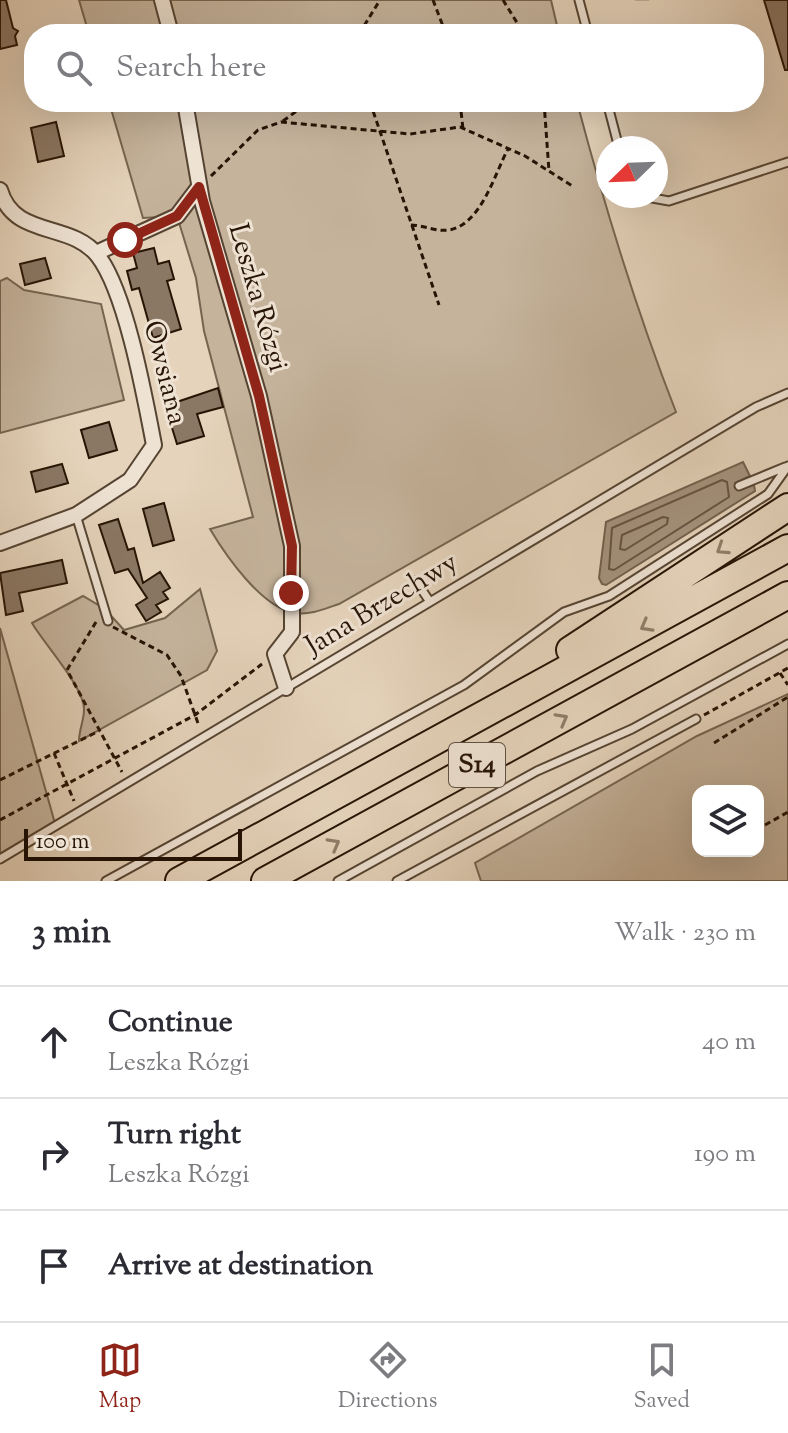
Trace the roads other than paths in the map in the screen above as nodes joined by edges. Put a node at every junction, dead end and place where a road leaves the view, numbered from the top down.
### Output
1 (162, 0) edge
2 (579, 0) edge
3 (168, 24) edge
4 (585, 24) edge
5 (187, 112) edge
6 (610, 112) edge
7 (616, 136) edge
8 (788, 162) edge
9 (199, 187) junction
10 (0, 190) edge
11 (668, 201) edge
12 (96, 253) junction
13 (788, 393) edge
14 (788, 466) edge
15 (739, 486) dead end
16 (788, 507) edge
17 (76, 515) junction
18 (0, 543) edge
19 (788, 548) edge
20 (416, 581) dead end
21 (788, 595) edge
22 (430, 602) junction
23 (108, 621) road end
24 (788, 644) edge
25 (286, 688) junction
26 (696, 719) road end
27 (452, 732) junction
28 (257, 839) junction
29 (0, 859) edge
30 (214, 873) dead end
31 (267, 879) edge
32 (106, 881) edge
33 (179, 881) edge
34 (338, 881) edge
35 (397, 881) edge

1 - 3 street
2 - 4 lane
5 - 9 street, Leszka Rózgi
6 - 7 lane
8 - 11 lane
9 - 12 street, Leszka Rózgi
9 - 25 street, Leszka Rózgi
10 - 12 street
12 - 17 street, Owsiana
13 - 22 lane, Jana Brzechwy
14 - 15 lane
14 - 32 lane
16 -> 27 highway
17 - 18 street, Owsiana
17 - 23 lane
19 -> 27 highway, S14
20 - 22 lane
31 -> 21 highway, S14
22 - 25 lane, Jana Brzechwy
24 - 34 lane
25 - 29 lane, Jana Brzechwy
26 - 35 lane
27 - 28 highway, S14
28 - 30 lane
28 - 33 highway, S14

